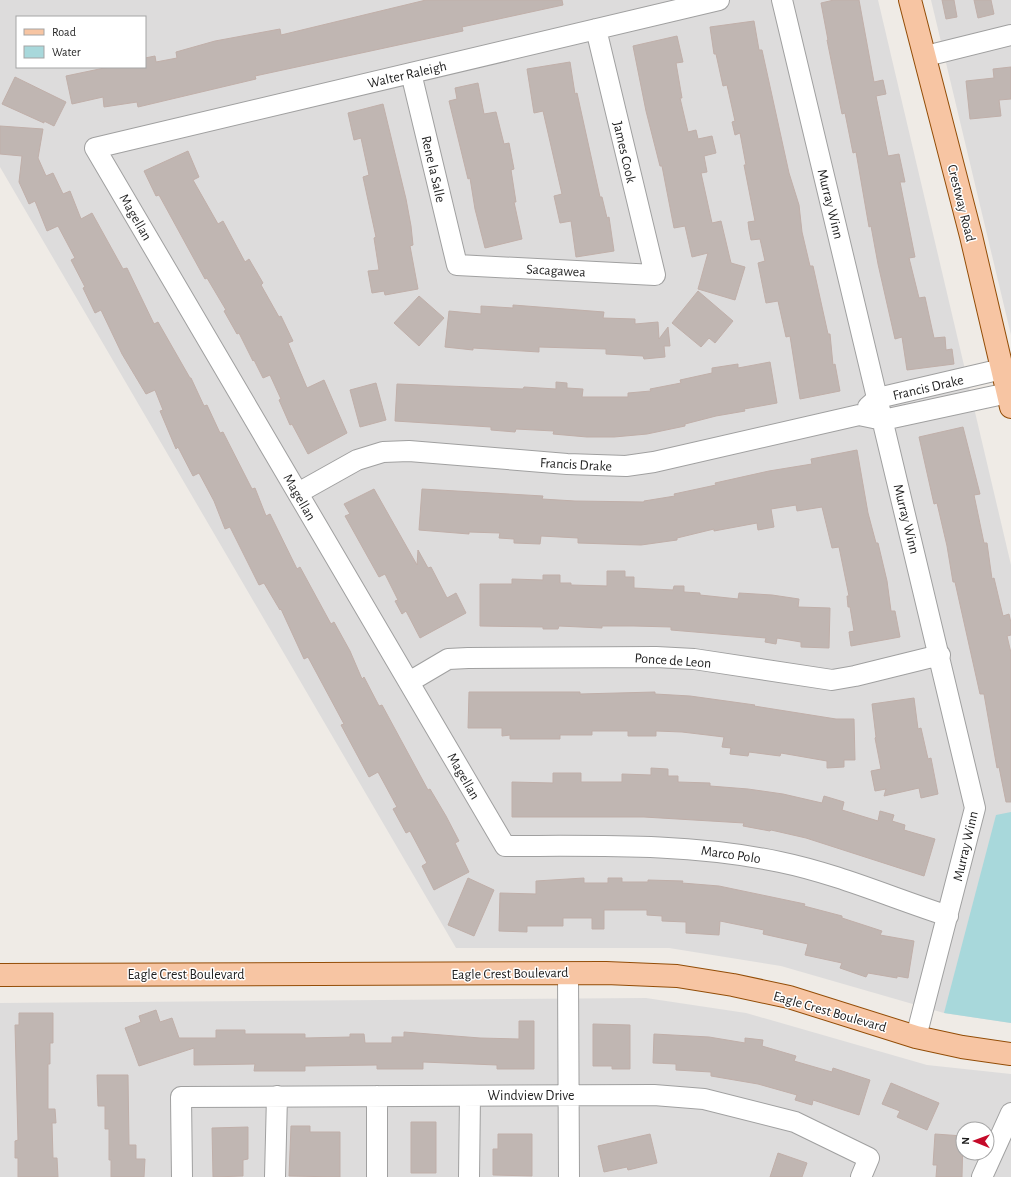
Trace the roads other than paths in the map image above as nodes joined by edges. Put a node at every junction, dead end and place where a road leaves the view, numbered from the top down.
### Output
1 (719, 0) edge
2 (782, 0) edge
3 (910, 0) edge
4 (596, 29) junction
5 (1011, 35) edge
6 (926, 56) junction
7 (411, 73) junction
8 (95, 148) joint
9 (457, 265) joint
10 (655, 275) joint
11 (1002, 369) junction
12 (878, 398) junction
13 (1009, 400) edge
14 (859, 415) junction
15 (883, 420) junction
16 (298, 493) junction
17 (940, 655) junction
18 (409, 682) junction
19 (505, 846) joint
20 (948, 916) junction
21 (568, 973) junction
22 (0, 975) edge
23 (916, 1037) junction
24 (1011, 1054) edge
25 (569, 1095) junction
26 (277, 1096) junction
27 (377, 1096) junction
28 (470, 1096) junction
29 (1011, 1112) edge
30 (182, 1177) edge
31 (275, 1177) edge
32 (377, 1177) edge
33 (469, 1177) edge
34 (569, 1177) edge
35 (861, 1177) edge
36 (982, 1177) edge

1 - 4 street, Walter Raleigh
2 - 12 street, Murray Winn
3 - 6 main road, Crestway Road
4 - 7 street, Walter Raleigh
4 - 10 street, James Cook
5 - 6 street
6 - 11 main road, Crestway Road
7 - 8 street, Walter Raleigh
7 - 9 street, Rene la Salle
8 - 16 street, Magellan
9 - 10 street, Sacagawea
11 - 12 street, Francis Drake
11 - 13 main road, Crestway Road
12 - 14 street, Francis Drake
12 - 15 street, Murray Winn
13 - 15 street, Francis Drake
14 - 15 street, Francis Drake
14 - 16 street, Francis Drake
15 - 17 street, Murray Winn
16 - 18 street, Magellan
17 - 18 street, Ponce de Leon
17 - 20 street, Murray Winn
18 - 19 street, Magellan
19 - 20 street, Marco Polo
20 - 23 street, Murray Winn
21 - 22 main road, Eagle Crest Boulevard
21 - 23 main road, Eagle Crest Boulevard
21 - 25 street
23 - 24 main road, Eagle Crest Boulevard
25 - 28 street, Windview Drive
25 - 34 street
25 - 35 street, Windview Drive
26 - 27 street, Windview Drive
26 - 30 street, Windview Drive
26 - 31 street
27 - 28 street, Windview Drive
27 - 32 street
28 - 33 street
29 - 36 street

